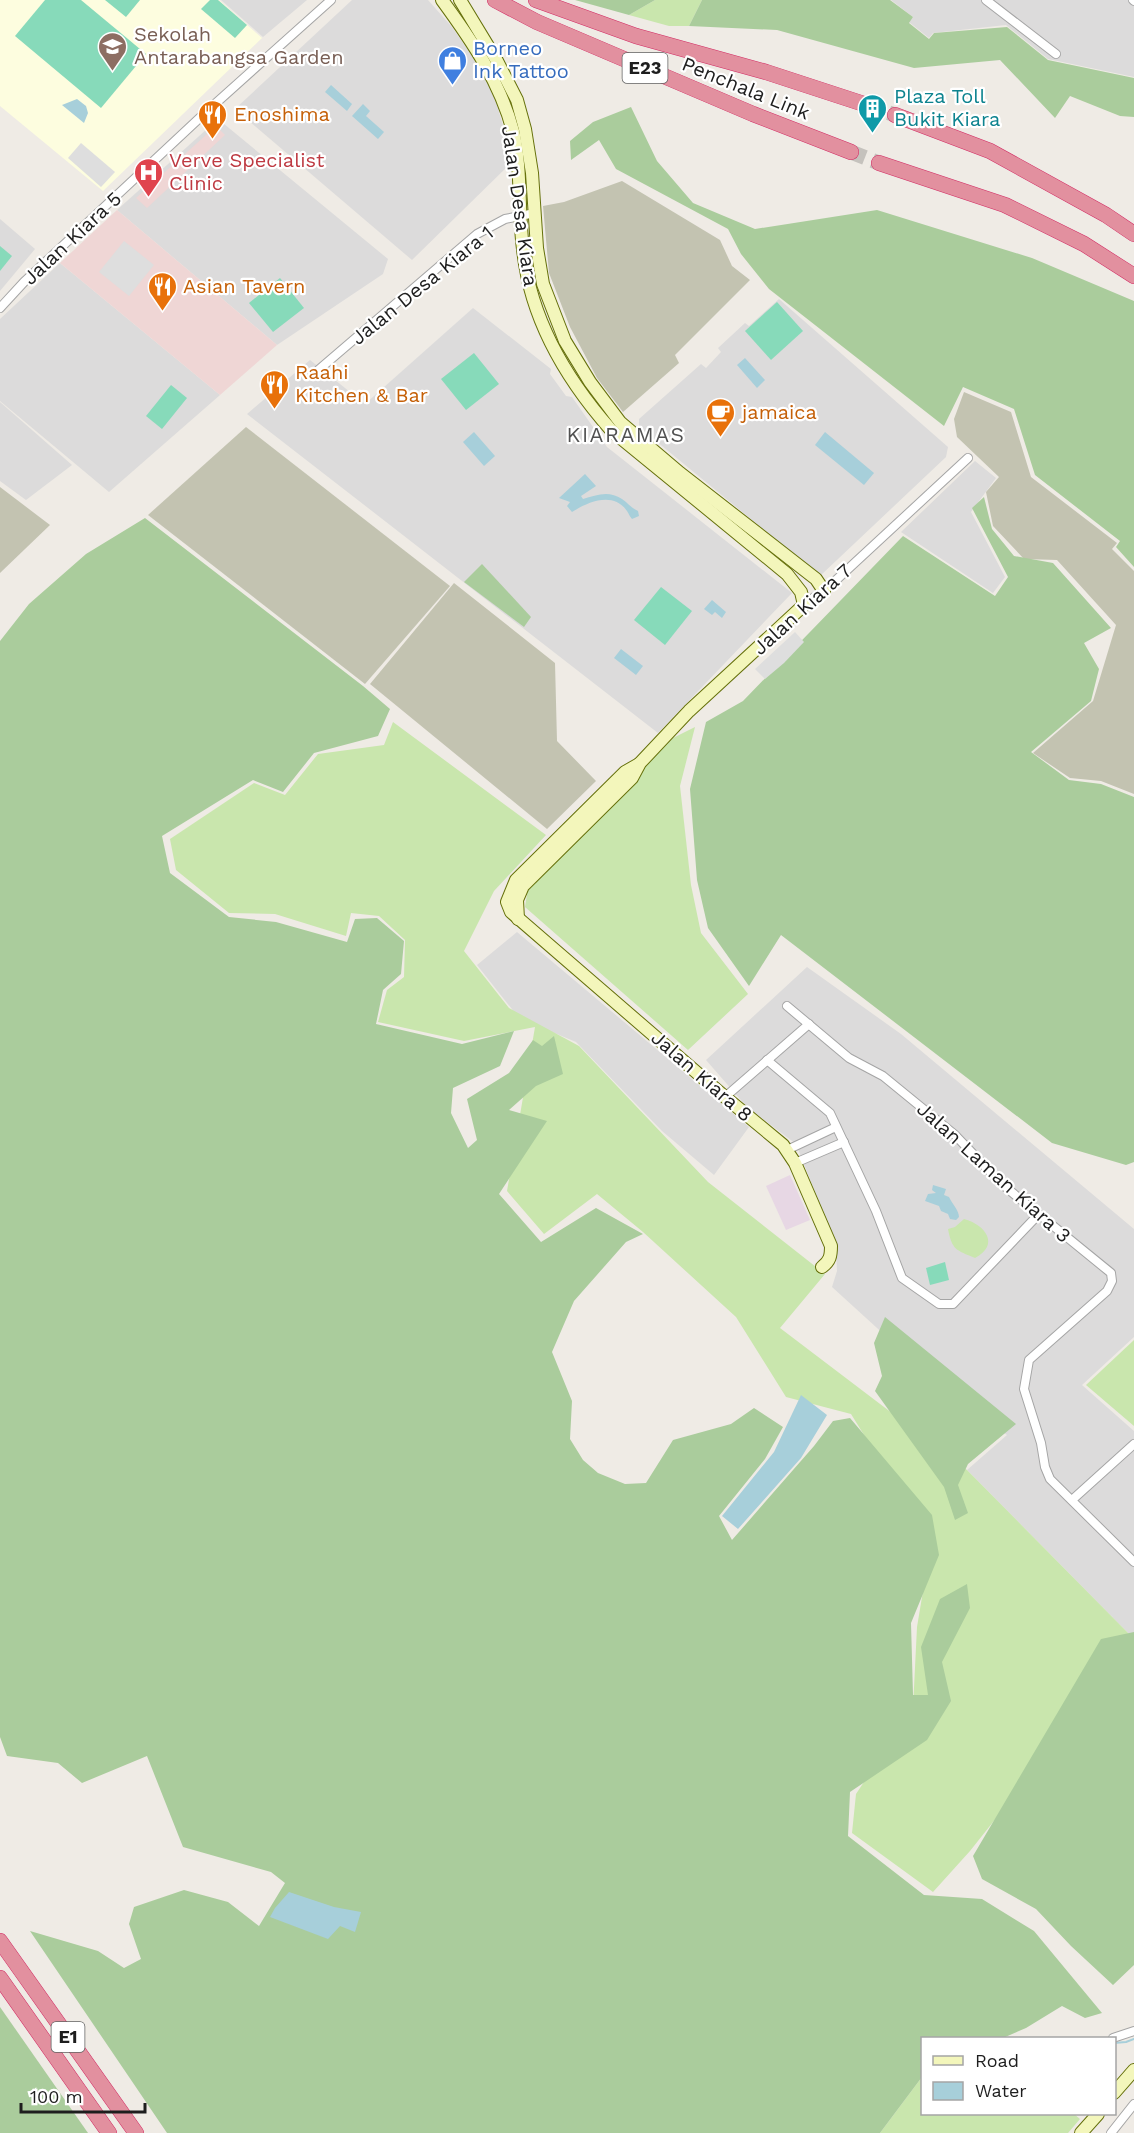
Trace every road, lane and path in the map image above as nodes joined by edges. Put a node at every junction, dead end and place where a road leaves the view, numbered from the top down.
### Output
1 (331, 0) edge
2 (442, 0) edge
3 (460, 0) edge
4 (495, 0) edge
5 (986, 0) edge
6 (542, 3) edge
7 (1056, 54) dead end
8 (867, 105) tunnel mouth
9 (895, 115) tunnel mouth
10 (851, 152) tunnel mouth
11 (879, 163) tunnel mouth
12 (535, 213) junction
13 (520, 215) junction
14 (1134, 234) edge
15 (1134, 276) edge
16 (0, 308) edge
17 (316, 372) dead end
18 (968, 458) dead end
19 (824, 591) junction
20 (804, 606) junction
21 (640, 764) joint
22 (787, 1006) dead end
23 (809, 1024) junction
24 (767, 1060) junction
25 (725, 1097) junction
26 (836, 1127) junction
27 (844, 1142) junction
28 (787, 1150) junction
29 (795, 1163) junction
30 (1038, 1215) junction
31 (822, 1267) dead end
32 (1134, 1444) edge
33 (1072, 1500) junction
34 (1134, 1562) edge
35 (0, 1941) edge
36 (0, 1978) edge
37 (1134, 2031) edge
38 (1116, 2037) edge
39 (1134, 2070) edge
40 (1116, 2091) edge
41 (1134, 2104) edge
42 (1097, 2115) edge
43 (109, 2133) edge
44 (136, 2133) edge
45 (1081, 2133) edge
46 (1111, 2133) edge

1 - 16 street, Jalan Kiara 5
2 - 13 main road, Jalan Desa Kiara
3 - 12 main road, Jalan Desa Kiara
4 - 10 highway, Penchala Link / E23
5 - 7 street
6 - 8 highway, Penchala Link / E23
9 - 14 highway
11 - 15 highway
12 - 13 street, Jalan Desa Kiara 1
12 - 19 main road, Jalan Desa Kiara
13 - 17 street, Jalan Desa Kiara 1
13 - 20 main road, Jalan Desa Kiara
18 - 19 street, Jalan Kiara 7
19 - 20 street, Jalan Kiara 7
20 - 21 main road, Jalan Kiara 7
21 - 25 main road, Jalan Kiara 8
22 - 23 street, Jalan Laman Kiara 3
23 - 24 street
23 - 30 street, Jalan Laman Kiara 3
24 - 25 street
24 - 26 street
25 - 28 main road, Jalan Kiara 8
26 - 27 street
26 - 28 street
27 - 29 street
27 - 30 street
28 - 29 main road, Jalan Kiara 8
29 - 31 main road, Jalan Kiara 8
30 - 33 street, Jalan Laman Kiara 3
32 - 33 street
33 - 34 street, Jalan Laman Kiara 3
35 - 44 highway, E1
36 - 43 highway, E1
37 - 38 street
39 - 40 main road
41 - 46 street
42 - 45 main road

